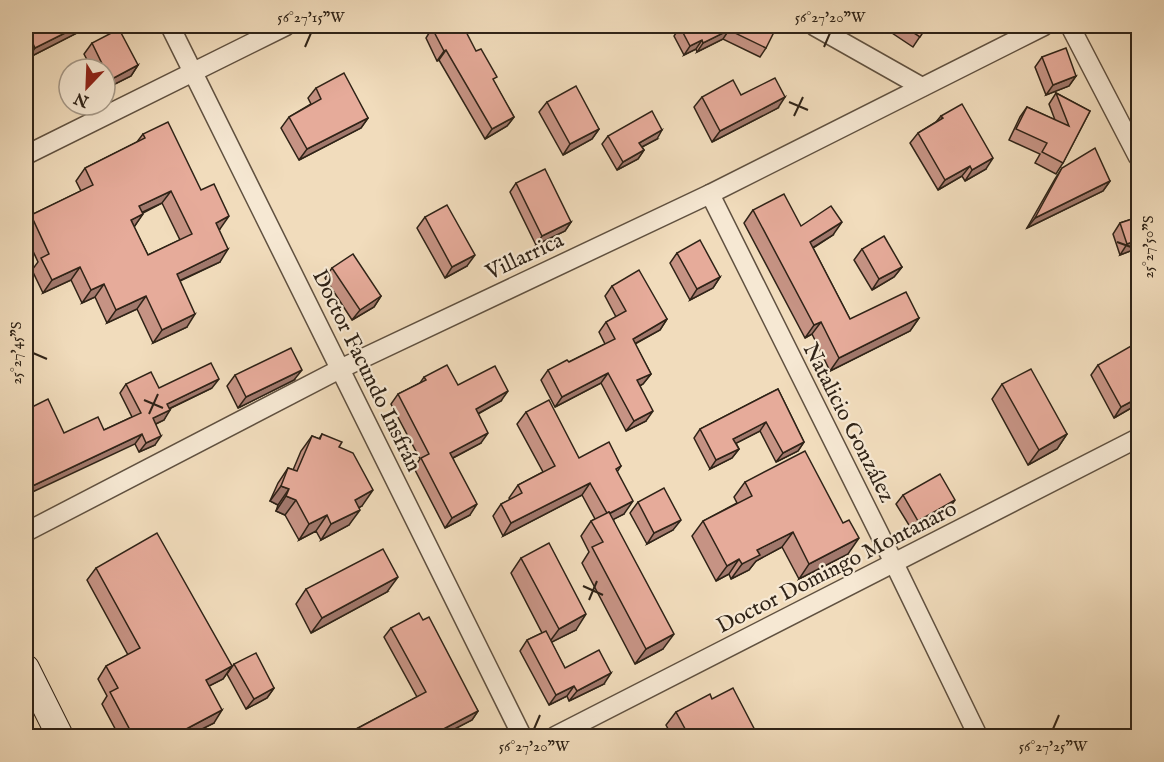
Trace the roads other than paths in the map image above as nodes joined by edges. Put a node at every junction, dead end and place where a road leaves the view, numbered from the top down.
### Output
1 (170, 26) edge
2 (286, 26) edge
3 (814, 26) edge
4 (1044, 26) edge
5 (1071, 26) edge
6 (193, 72) junction
7 (922, 87) junction
8 (26, 155) edge
9 (1138, 157) edge
10 (710, 194) junction
11 (340, 369) junction
12 (1138, 438) edge
13 (26, 532) edge
14 (894, 563) junction
15 (26, 668) edge
16 (60, 736) edge
17 (522, 736) edge
18 (555, 736) edge
19 (978, 736) edge

1 - 6 street, Doctor Facundo Insfrán
2 - 6 street
3 - 7 street
4 - 7 street, Villarrica
5 - 9 street
6 - 8 street
6 - 11 street, Doctor Facundo Insfrán
7 - 10 street, Villarrica
10 - 11 street, Villarrica
10 - 14 street, Natalicio González
11 - 13 street, Villarrica
11 - 17 street, Doctor Facundo Insfrán
12 - 14 street, Doctor Domingo Montanaro
14 - 18 street, Doctor Domingo Montanaro
14 - 19 street, Natalicio González
15 - 16 street

